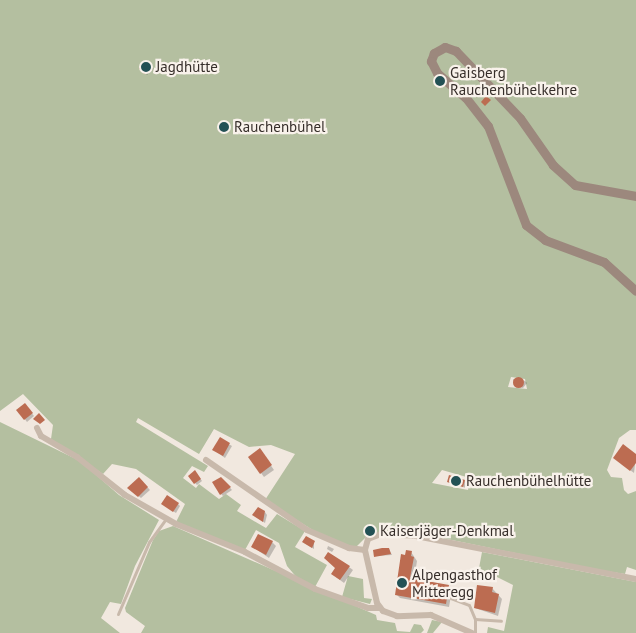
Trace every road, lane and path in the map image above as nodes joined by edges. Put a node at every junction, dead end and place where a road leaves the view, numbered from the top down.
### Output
1 (636, 196) edge
2 (636, 291) edge
3 (37, 428) dead end
4 (206, 460) dead end
5 (167, 518) junction
6 (365, 550) junction
7 (636, 579) edge
8 (448, 597) dead end
9 (380, 608) junction
10 (118, 614) dead end
11 (475, 619) junction
12 (501, 621) dead end
13 (474, 633) edge

1 - 2 main road
3 - 5 street
4 - 6 street
5 - 9 street
5 - 10 lane
6 - 7 street
6 - 9 street
8 - 11 lane
9 - 13 street
11 - 12 lane
11 - 13 lane

